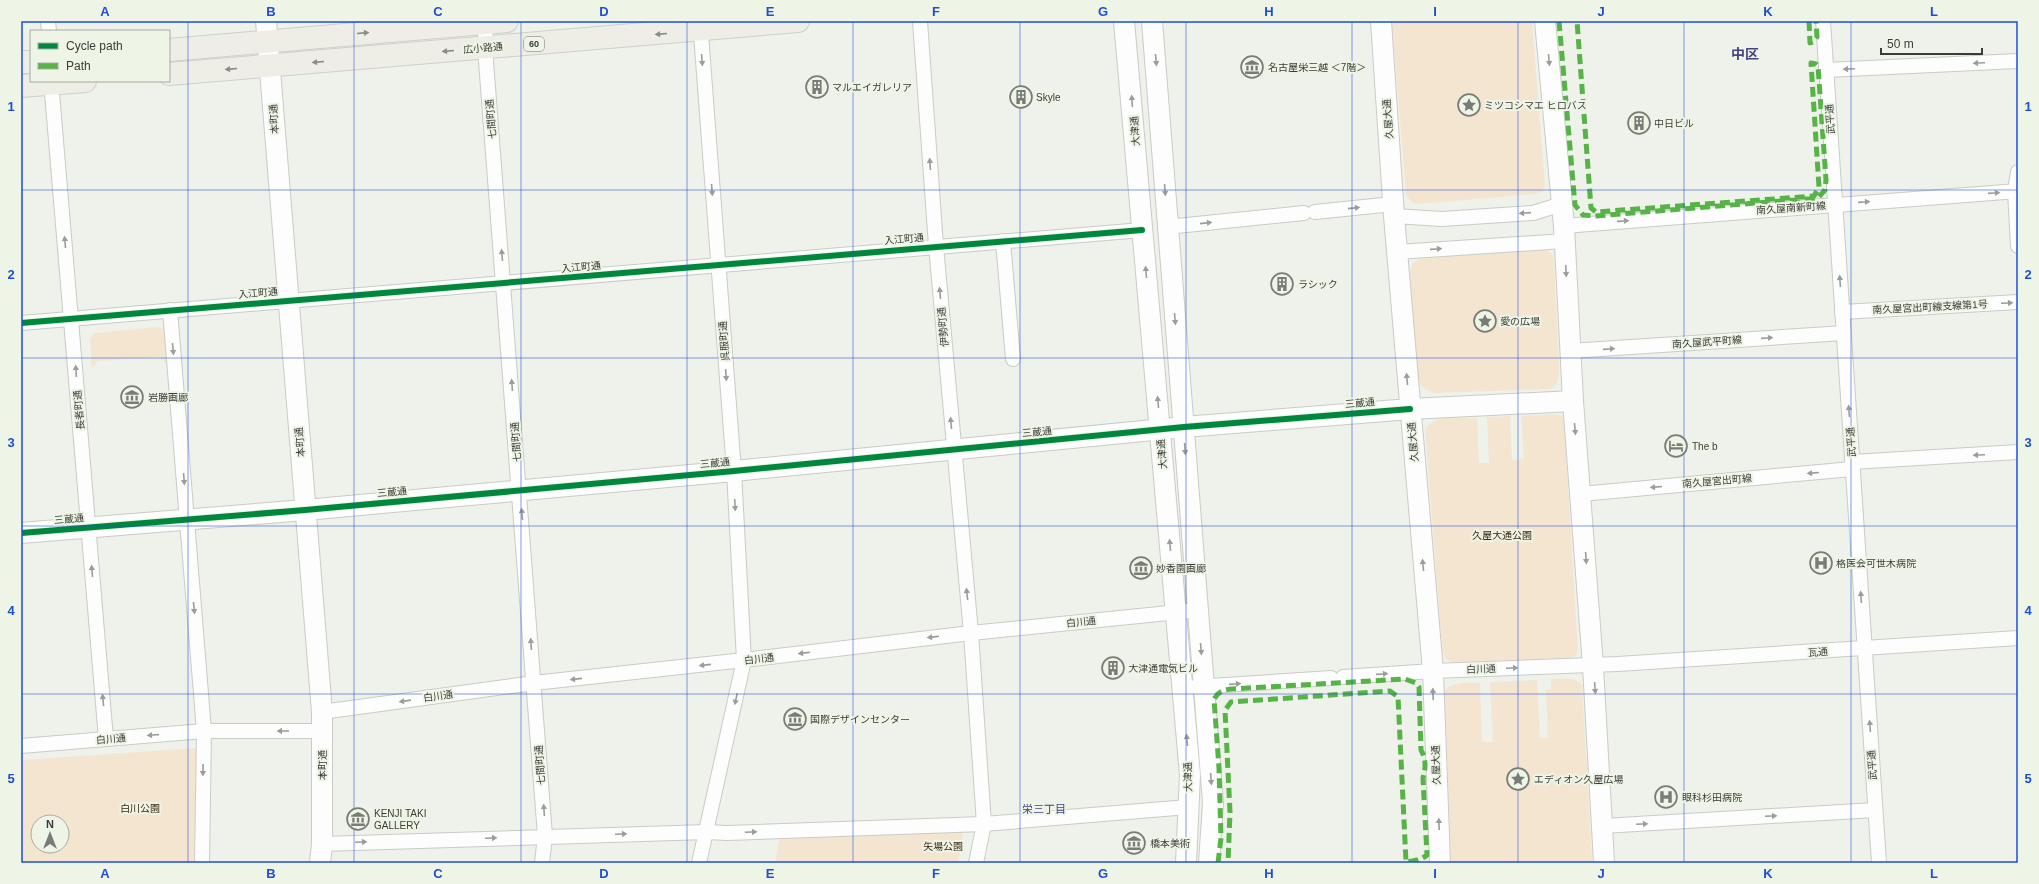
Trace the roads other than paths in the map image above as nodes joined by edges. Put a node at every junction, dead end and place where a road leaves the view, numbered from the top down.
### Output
1 (507, 21) edge
2 (798, 21) edge
3 (920, 21) edge
4 (1124, 21) edge
5 (1152, 21) edge
6 (1382, 21) edge
7 (1546, 21) edge
8 (1823, 21) edge
9 (486, 22) edge
10 (700, 26) edge
11 (267, 31) edge
12 (485, 48) junction
13 (170, 50) edge
14 (2018, 61) edge
15 (270, 66) junction
16 (1826, 70) junction
17 (170, 74) edge
18 (51, 82) edge
19 (21, 86) edge
20 (2018, 172) edge
21 (2017, 191) edge
22 (1562, 204) junction
23 (1835, 204) junction
24 (1394, 210) junction
25 (1167, 227) junction
26 (1142, 230) junction
27 (1564, 233) junction
28 (1003, 241) junction
29 (936, 246) junction
30 (2018, 246) edge
31 (1397, 252) junction
32 (718, 266) junction
33 (504, 283) junction
34 (288, 300) junction
35 (2018, 302) edge
36 (170, 310) junction
37 (1842, 312) junction
38 (72, 319) junction
39 (21, 323) edge
40 (1844, 333) junction
41 (1570, 352) junction
42 (1013, 359) dead end
43 (1573, 401) junction
44 (1410, 409) junction
45 (1184, 427) junction
46 (1160, 430) junction
47 (954, 450) junction
48 (2018, 452) edge
49 (1852, 466) junction
50 (734, 471) junction
51 (520, 490) junction
52 (1581, 494) junction
53 (305, 510) junction
54 (187, 519) junction
55 (88, 527) junction
56 (21, 533) edge
57 (1198, 610) junction
58 (1176, 612) junction
59 (971, 633) junction
60 (2018, 638) edge
61 (1864, 649) junction
62 (744, 660) junction
63 (1618, 664) joint
64 (1593, 666) junction
65 (1433, 671) junction
66 (534, 683) junction
67 (1204, 686) junction
68 (1182, 688) junction
69 (322, 722) junction
70 (204, 732) junction
71 (106, 739) junction
72 (21, 746) edge
73 (1188, 807) junction
74 (1875, 810) junction
75 (984, 824) junction
76 (1603, 826) junction
77 (707, 832) junction
78 (545, 836) junction
79 (321, 853) edge
80 (202, 863) edge
81 (542, 863) edge
82 (700, 863) edge
83 (976, 863) edge
84 (1186, 863) edge
85 (1210, 863) edge
86 (1440, 863) edge
87 (1604, 863) edge
88 (1879, 863) edge

1 - 9 main road
2 - 10 main road, 広小路通 / 60
29 -> 3 street, 伊勢町通
26 -> 4 street, 大津通
5 -> 25 street
6 - 24 street, 久屋大通
7 -> 22 street
8 - 16 street, 武平通
11 -> 9 main road
9 - 12 street, 七間町通
10 -> 12 main road, 広小路通 / 60
10 -> 32 street, 呉服町通
11 - 13 main road
11 - 15 street, 本町通
12 -> 15 main road, 広小路通 / 60
33 -> 12 street, 七間町通
14 -> 16 street
15 -> 17 main road, 広小路通 / 60
15 - 34 street, 本町通
16 - 23 street, 武平通
18 - 19 main road
38 -> 18 street, 長者町通
20 - 21 street
23 -> 21 street, 南久屋南新町線
21 - 30 street
22 -> 24 street
22 - 27 street
27 -> 23 street, 南久屋南新町線
37 -> 23 street, 武平通
25 -> 24 street
24 - 31 street, 久屋大通
25 -> 45 street
26 - 28 street, 入江町通
46 -> 26 street, 大津通
31 -> 27 street, 南久屋南新町線
27 -> 41 street
28 - 29 street, 入江町通
28 - 42 street
29 - 32 street, 入江町通
47 -> 29 street, 伊勢町通
44 -> 31 street, 久屋大通
32 - 33 street, 入江町通
32 -> 50 street, 呉服町通
33 - 34 street, 入江町通
51 -> 33 street, 七間町通
34 - 36 street, 入江町通
34 - 53 street, 本町通
37 -> 35 street, 南久屋宮出町線支線第1号
36 - 38 street, 入江町通
36 -> 54 street
37 - 40 street, 武平通
38 - 39 street, 入江町通
55 -> 38 street, 長者町通
41 -> 40 street, 南久屋武平町線
49 -> 40 street, 武平通
41 - 43 street
43 - 44 street, 三蔵通
43 -> 52 street
44 - 45 street, 三蔵通
65 -> 44 street, 久屋大通
45 - 46 street, 三蔵通
45 -> 57 street
46 - 47 street, 三蔵通
58 -> 46 street, 大津通
47 - 50 street, 三蔵通
59 -> 47 street, 伊勢町通
48 -> 49 street
49 -> 52 street, 南久屋宮出町線
61 -> 49 street, 武平通
50 - 51 street, 三蔵通
50 -> 62 street, 呉服町通
51 - 53 street, 三蔵通
66 -> 51 street, 七間町通
52 -> 64 street
53 - 54 street, 三蔵通
53 - 69 street, 本町通
54 - 55 street, 三蔵通
54 -> 70 street
55 - 56 street, 三蔵通
71 -> 55 street, 長者町通
57 - 58 street, 白川通
57 -> 67 street
58 - 59 street, 白川通
58 - 68 street, 大津通
59 -> 62 street, 白川通
59 - 75 street, 伊勢町通
60 - 61 street, 瓦通
61 - 63 street, 瓦通
74 -> 61 street, 武平通
62 -> 66 street, 白川通
62 -> 77 street, 呉服町通
63 - 64 street, 白川通
65 -> 64 street, 白川通
64 -> 76 street
67 -> 65 street, 白川通
86 -> 65 street, 久屋大通
66 -> 69 street, 白川通
78 -> 66 street, 七間町通
67 - 68 street, 白川通
67 -> 85 street
73 -> 68 street, 大津通
69 -> 70 street, 白川通
69 - 79 street, 本町通
70 -> 71 street, 白川通
70 -> 80 street
71 - 72 street, 白川通
73 - 75 street
73 - 84 street, 大津通
76 -> 74 street
74 - 88 street, 武平通
77 -> 75 street
75 - 83 street, 伊勢町通
76 - 87 street
78 -> 77 street
77 - 82 street, 呉服町通
79 -> 78 street
78 - 81 street, 七間町通

